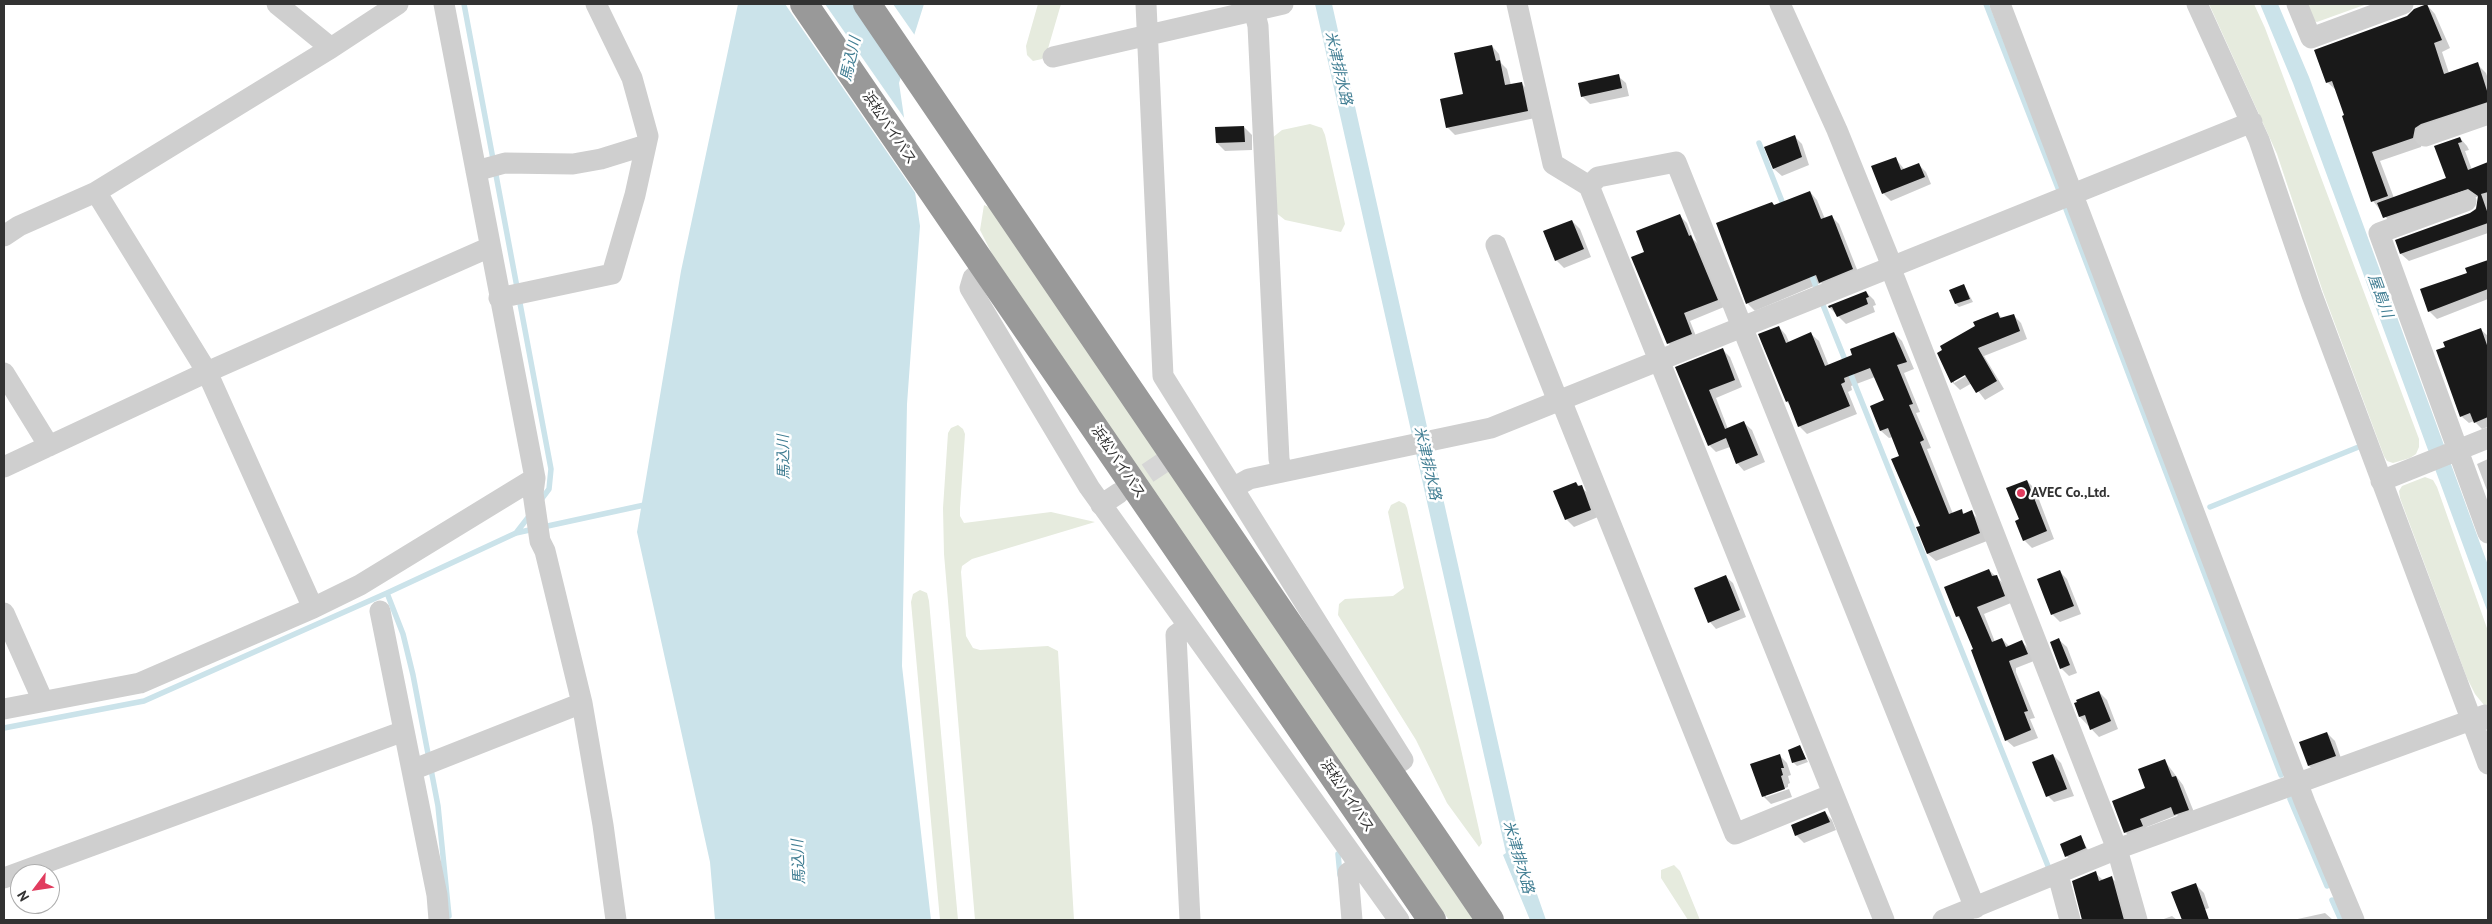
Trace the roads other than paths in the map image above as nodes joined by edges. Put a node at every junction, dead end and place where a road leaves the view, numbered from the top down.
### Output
1 (277, 4) edge
2 (398, 4) edge
3 (444, 4) edge
4 (596, 4) edge
5 (804, 4) edge
6 (867, 4) edge
7 (1146, 4) edge
8 (1283, 4) edge
9 (1518, 4) edge
10 (1780, 4) edge
11 (2000, 4) edge
12 (2197, 4) edge
13 (2297, 4) edge
14 (2403, 4) edge
15 (1254, 10) junction
16 (1147, 36) junction
17 (331, 48) junction
18 (1053, 57) dead end
19 (2488, 114) edge
20 (2252, 122) junction
21 (2425, 136) dead end
22 (646, 145) junction
23 (476, 172) junction
24 (1589, 186) junction
25 (96, 192) junction
26 (2073, 194) junction
27 (2466, 201) dead end
28 (4, 236) edge
29 (1496, 245) dead end
30 (490, 247) junction
31 (979, 259) junction
32 (1891, 267) junction
33 (499, 298) junction
34 (1742, 327) junction
35 (1659, 360) junction
36 (207, 372) junction
37 (4, 373) edge
38 (1559, 400) junction
39 (2488, 438) edge
40 (49, 446) junction
41 (2456, 451) junction
42 (4, 467) edge
43 (1282, 472) junction
44 (2382, 481) junction
45 (534, 485) junction
46 (1234, 488) junction
47 (1119, 493) tunnel mouth
48 (1101, 505) junction
49 (2488, 533) edge
50 (313, 608) junction
51 (380, 611) dead end
52 (4, 613) edge
53 (1188, 626) junction
54 (44, 702) junction
55 (582, 703) junction
56 (4, 709) edge
57 (2480, 719) edge
58 (404, 731) junction
59 (2488, 764) edge
60 (412, 770) junction
61 (1388, 770) junction
62 (2297, 782) junction
63 (1834, 794) junction
64 (2117, 849) junction
65 (1359, 864) junction
66 (2058, 875) junction
67 (4, 878) edge
68 (1975, 908) junction
69 (439, 920) edge
70 (616, 920) edge
71 (1190, 920) edge
72 (1352, 920) edge
73 (1399, 920) edge
74 (1432, 920) edge
75 (1490, 920) edge
76 (1884, 920) edge
77 (1943, 920) edge
78 (2070, 920) edge
79 (2137, 920) edge
80 (2354, 920) edge

1 - 17 street
2 - 17 street
3 - 23 street
4 - 22 street
5 - 31 highway, 浜松バイパス
6 - 61 highway
7 - 16 street
8 - 15 street
9 - 24 street
10 - 32 street
11 - 26 street
12 - 20 street
13 - 14 street
15 - 16 street
15 - 43 street
16 - 18 street
16 - 46 street
17 - 25 street
19 - 21 street
20 - 26 street
20 - 44 street
22 - 23 street
22 - 33 street
23 - 30 street
24 - 34 street
24 - 35 street
25 - 28 street
25 - 36 street
26 - 32 street
26 - 62 street
27 - 41 street
29 - 38 street
30 - 33 street
30 - 36 street
31 - 48 street
31 - 74 highway, 浜松バイパス
32 - 34 street
32 - 64 street
33 - 45 street
34 - 35 street
34 - 68 street
35 - 38 street
35 - 63 street
36 - 40 street
36 - 50 street
37 - 40 street
38 - 43 street
38 - 63 street
39 - 41 street
40 - 42 street
41 - 44 street
41 - 49 street
43 - 46 street
44 - 57 street
45 - 50 street
45 - 55 street
46 - 61 street
47 - 48 street
48 - 53 street
50 - 54 street
51 - 58 street
52 - 54 street
53 - 65 street
53 - 71 street
54 - 56 street
55 - 60 street
55 - 70 street
57 - 59 street
57 - 62 street
58 - 60 street
58 - 67 street
60 - 69 street
61 - 75 highway
62 - 64 street
62 - 80 street
63 - 76 street
64 - 66 street
64 - 79 street
65 - 72 street
65 - 73 street
66 - 68 street
66 - 78 street
68 - 77 street

